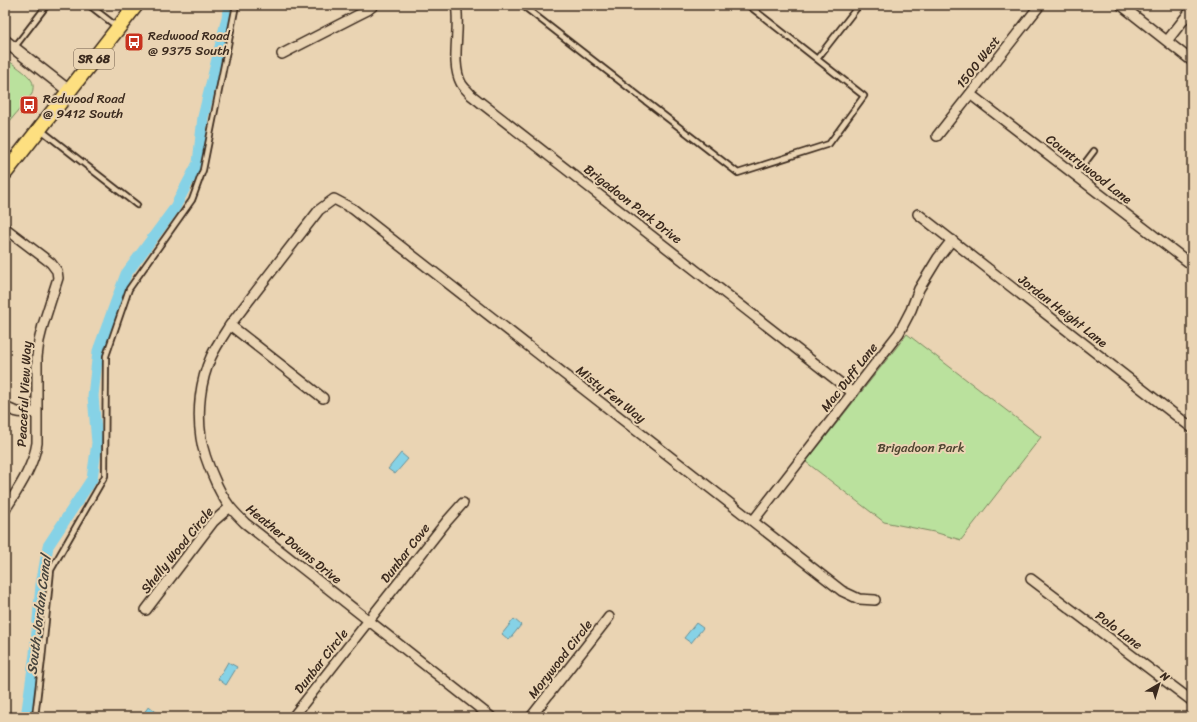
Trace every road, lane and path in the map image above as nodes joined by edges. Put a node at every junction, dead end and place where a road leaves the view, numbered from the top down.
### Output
1 (48, 5) edge
2 (89, 5) edge
3 (136, 5) edge
4 (236, 5) edge
5 (374, 5) edge
6 (456, 5) edge
7 (522, 5) edge
8 (748, 5) edge
9 (859, 5) edge
10 (1040, 5) edge
11 (1121, 5) edge
12 (1192, 9) edge
13 (118, 28) junction
14 (5, 41) edge
15 (1167, 41) junction
16 (14, 48) junction
17 (282, 54) dead end
18 (817, 59) junction
19 (1192, 60) edge
20 (69, 91) junction
21 (970, 94) junction
22 (39, 129) junction
23 (937, 136) dead end
24 (1094, 151) dead end
25 (5, 173) edge
26 (1075, 176) junction
27 (334, 199) joint
28 (137, 205) dead end
29 (918, 214) dead end
30 (5, 228) edge
31 (952, 240) junction
32 (1192, 250) edge
33 (1188, 263) edge
34 (230, 325) junction
35 (853, 393) junction
36 (323, 398) dead end
37 (5, 406) edge
38 (37, 412) junction
39 (1192, 428) edge
40 (463, 503) dead end
41 (230, 507) junction
42 (5, 510) edge
43 (753, 521) junction
44 (1031, 579) dead end
45 (875, 600) dead end
46 (146, 610) dead end
47 (609, 617) dead end
48 (368, 621) junction
49 (1192, 701) edge
50 (35, 717) edge
51 (293, 717) edge
52 (492, 717) edge
53 (531, 717) edge

1 - 16 lane
2 - 13 lane
3 - 13 main road, SR 68
4 - 50 lane
5 - 17 street
6 - 35 street, Brigadoon Park Drive
7 - 18 lane
8 - 18 lane
9 - 18 lane
10 - 21 street, 1500 West
11 - 15 street
12 - 15 street
13 - 20 main road, SR 68
14 - 16 street
15 - 19 street
16 - 20 street
20 - 22 main road, SR 68
21 - 23 street, 1500 West
21 - 26 street, Countrywood Lane
22 - 25 main road, SR 68
22 - 28 lane
24 - 26 lane
26 - 33 street, Countrywood Lane
27 - 34 street, Heather Downs Drive
27 - 43 street, Misty Fen Way
29 - 31 street, Jordan Height Lane
30 - 38 street, Peaceful View Way
31 - 35 street, Mac Duff Lane
31 - 39 street, Jordan Height Lane
32 - 33 lane
34 - 36 street
34 - 41 street, Heather Downs Drive
35 - 43 street, Mac Duff Lane
37 - 38 street
38 - 42 street, Peaceful View Way
40 - 48 street, Dunbar Cove
41 - 46 street, Shelly Wood Circle
41 - 48 street, Heather Downs Drive
43 - 45 street, Misty Fen Way
44 - 49 street, Polo Lane
47 - 53 street, Morywood Circle
48 - 51 street, Dunbar Circle
48 - 52 street, Heather Downs Drive

